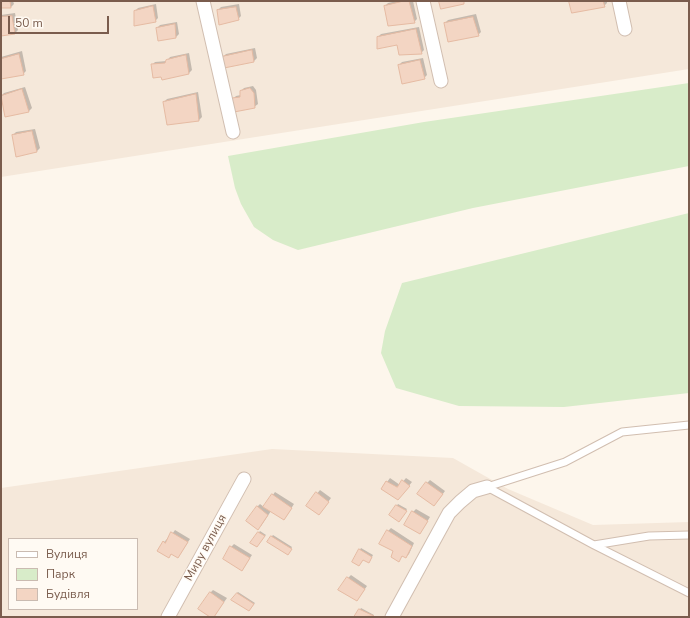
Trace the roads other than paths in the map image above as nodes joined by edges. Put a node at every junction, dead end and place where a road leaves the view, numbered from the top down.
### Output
1 (203, 1) edge
2 (422, 1) edge
3 (619, 1) edge
4 (625, 29) dead end
5 (441, 81) dead end
6 (233, 132) dead end
7 (689, 425) edge
8 (244, 480) dead end
9 (486, 487) junction
10 (689, 535) edge
11 (594, 545) junction
12 (689, 593) edge
13 (168, 617) edge
14 (392, 617) edge

1 - 6 street
2 - 5 street
3 - 4 street
7 - 9 lane
8 - 13 street, Миру вулиця
9 - 11 lane
9 - 14 street
10 - 11 lane
11 - 12 lane

